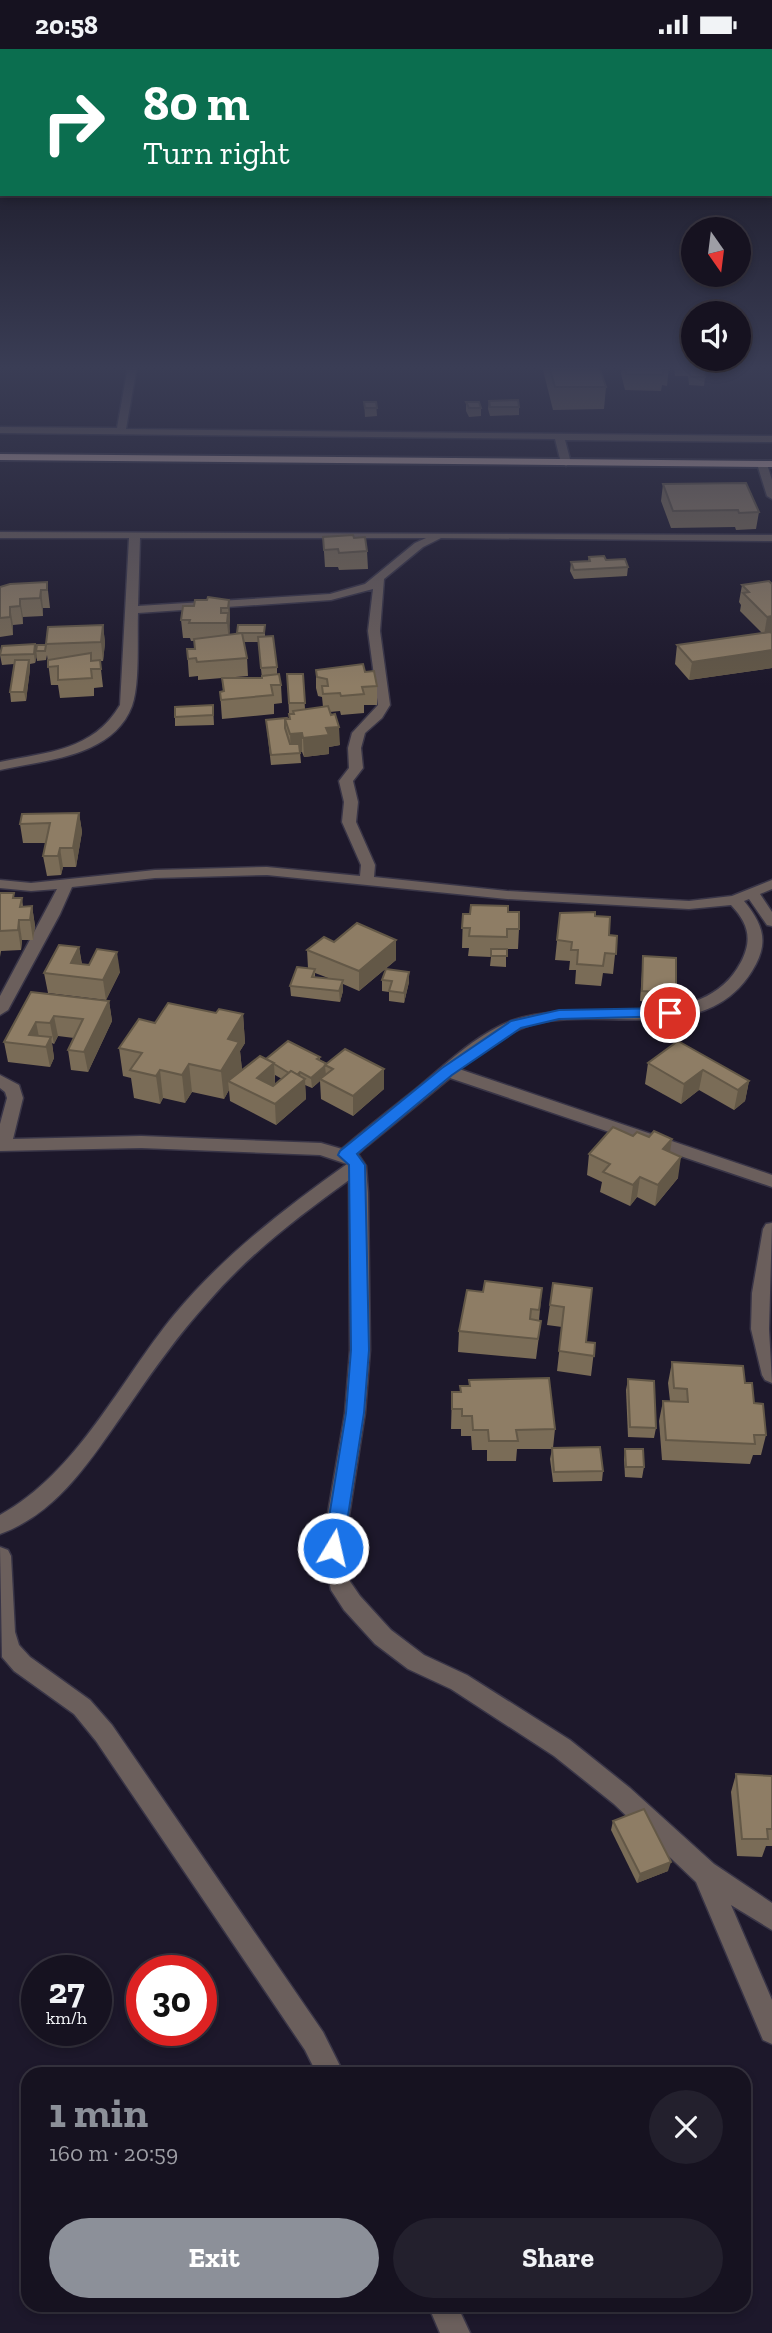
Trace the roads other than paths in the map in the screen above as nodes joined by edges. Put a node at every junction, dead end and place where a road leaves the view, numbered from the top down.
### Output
1 (768, 473) edge
2 (771, 492) edge
3 (0, 535) edge
4 (135, 535) junction
5 (444, 535) junction
6 (772, 538) edge
7 (379, 580) junction
8 (133, 610) junction
9 (0, 766) edge
10 (367, 881) junction
11 (0, 884) edge
12 (66, 884) junction
13 (772, 884) edge
14 (752, 895) junction
15 (735, 900) junction
16 (772, 922) edge
17 (0, 1010) edge
18 (447, 1071) junction
19 (0, 1080) edge
20 (1, 1145) edge
21 (351, 1160) junction
22 (772, 1181) edge
23 (772, 1229) edge
24 (772, 1375) edge
25 (0, 1525) edge
26 (0, 1556) edge
27 (705, 1873) junction
28 (772, 1918) edge
29 (772, 2031) edge
30 (327, 2067) edge
31 (445, 2312) edge
32 (455, 2333) edge

1 - 2 street
3 - 4 street
4 - 5 street
4 - 8 street
5 - 6 street
5 - 7 street
7 - 8 street
7 - 10 street
8 - 9 street
10 - 12 street
10 - 15 street
11 - 12 street
12 - 17 street
13 - 14 street
14 - 15 street
14 - 16 street
15 - 18 street
18 - 21 street
18 - 22 street
19 - 20 street
20 - 21 street
21 - 25 street
21 - 27 street
23 - 24 street
26 - 30 street
27 - 28 street
27 - 29 street
31 - 32 street

